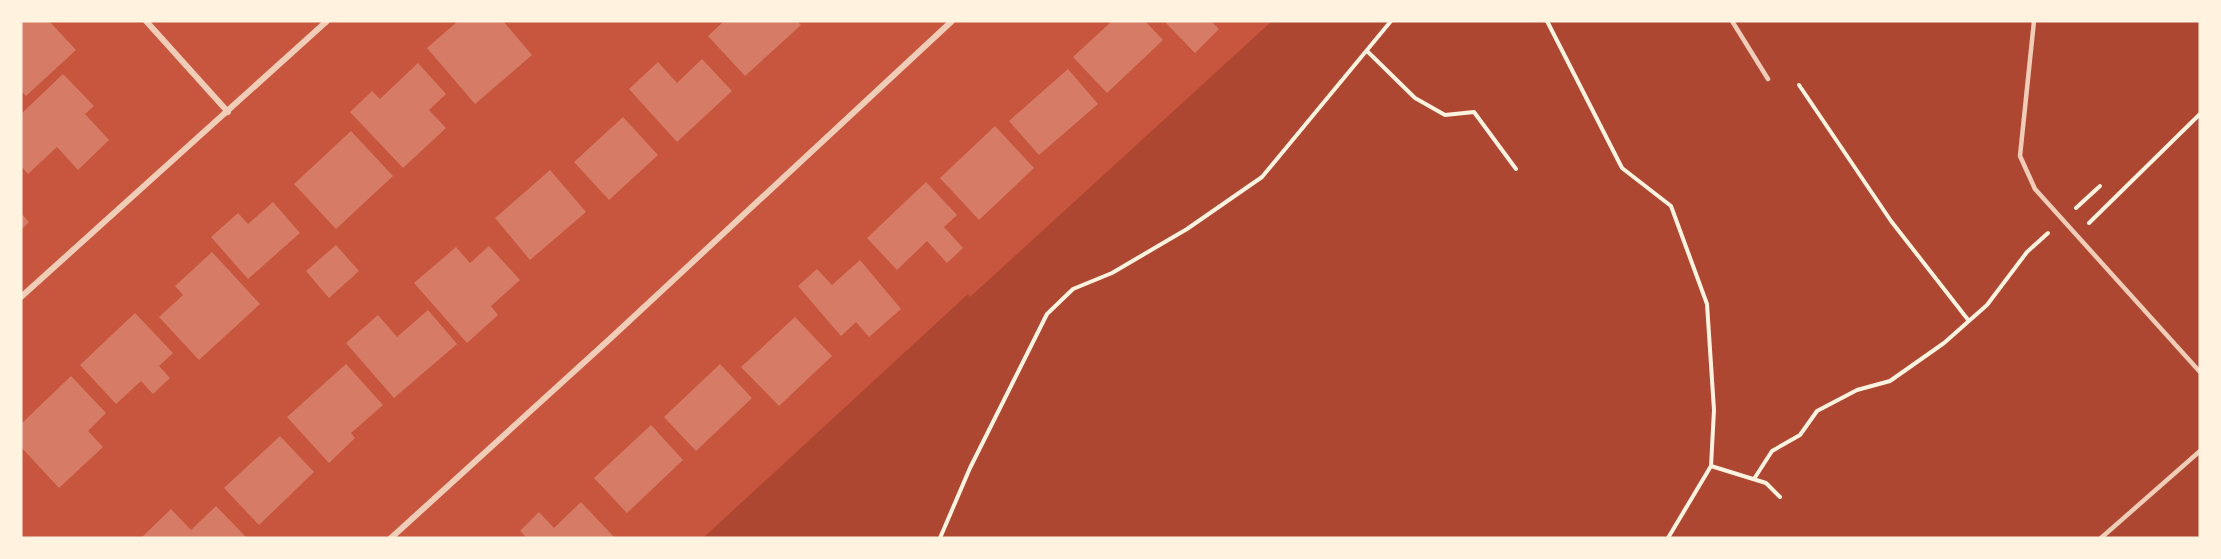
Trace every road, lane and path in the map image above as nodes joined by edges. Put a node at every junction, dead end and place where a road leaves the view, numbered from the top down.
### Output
1 (146, 21) edge
2 (327, 21) edge
3 (952, 21) edge
4 (1391, 21) edge
5 (1546, 21) edge
6 (1732, 21) edge
7 (2034, 21) edge
8 (1367, 51) junction
9 (1768, 79) dead end
10 (1799, 85) dead end
11 (228, 112) junction
12 (2200, 114) edge
13 (1516, 169) dead end
14 (2100, 186) dead end
15 (2062, 220) junction
16 (2076, 236) junction
17 (21, 297) edge
18 (1969, 321) junction
19 (2200, 372) edge
20 (2200, 451) edge
21 (1711, 466) junction
22 (1754, 479) junction
23 (1780, 497) dead end
24 (391, 538) edge
25 (940, 538) edge
26 (1668, 538) edge
27 (2101, 538) edge

1 - 11 street
2 - 11 street
3 - 24 street
4 - 8 path
5 - 21 path
6 - 9 lane
7 - 15 lane
8 - 13 path
8 - 25 path
10 - 18 path
11 - 17 street
12 - 16 path
14 - 15 path
15 - 16 lane
15 - 18 path
16 - 19 lane
18 - 22 path
20 - 27 lane
21 - 22 path
21 - 26 path
22 - 23 path

